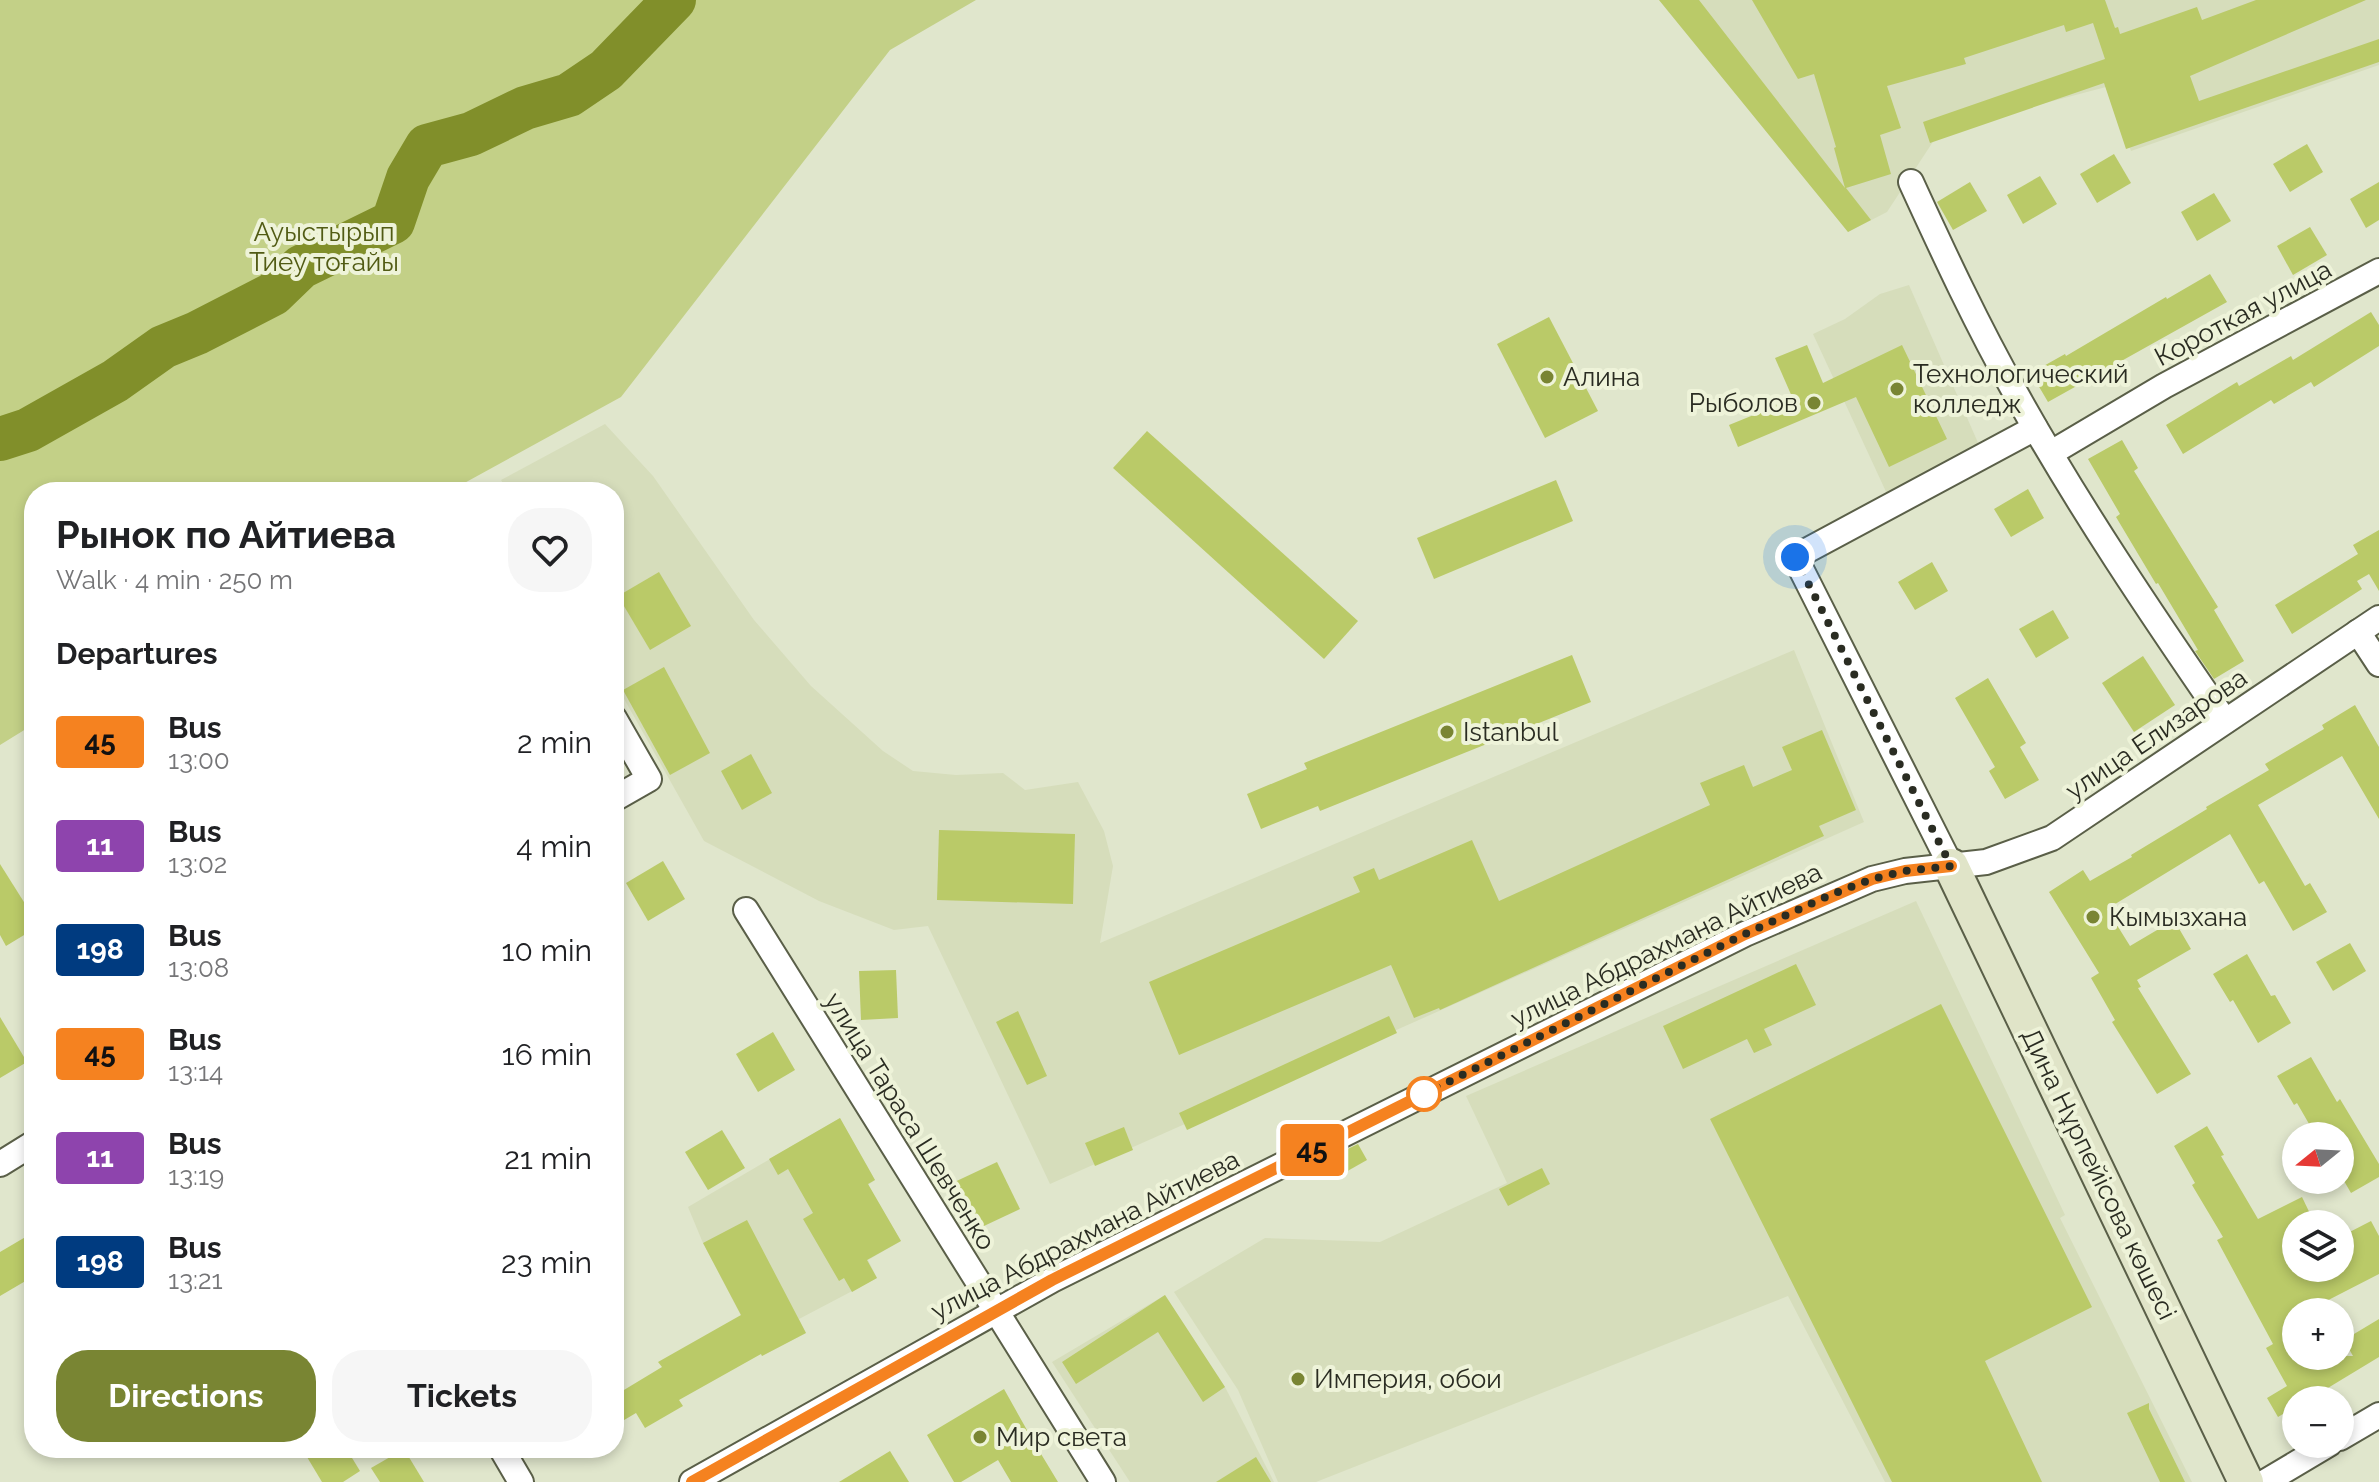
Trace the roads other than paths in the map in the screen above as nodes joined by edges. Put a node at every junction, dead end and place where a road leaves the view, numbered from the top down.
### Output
1 (1911, 182) dead end
2 (2379, 271) edge
3 (2035, 428) junction
4 (2051, 453) junction
5 (2379, 618) edge
6 (2358, 632) junction
7 (2379, 664) edge
8 (2225, 721) junction
9 (624, 735) edge
10 (624, 793) edge
11 (1951, 866) junction
12 (746, 910) dead end
13 (24, 1149) edge
14 (0, 1164) edge
15 (995, 1310) junction
16 (2379, 1415) edge
17 (2354, 1430) edge
18 (507, 1458) edge
19 (2305, 1458) edge
20 (521, 1482) edge
21 (692, 1482) edge
22 (1103, 1482) edge
23 (2246, 1482) edge
24 (2265, 1482) edge

1 - 3 street
2 - 4 street, Короткая улица
3 - 4 street
3 - 11 street
4 - 8 street
5 - 6 street, улица Елизарова
6 - 7 street
6 - 8 street, улица Елизарова
8 - 11 street, улица Елизарова
9 - 10 street
11 - 15 street, улица Абдрахмана Айтиева
11 - 23 street, Дина Нұрпейісова көшесі
12 - 15 street, улица Тараса Шевченко
13 - 14 street
15 - 21 street, улица Абдрахмана Айтиева
15 - 22 street, улица Тараса Шевченко
16 - 17 street
18 - 20 street
19 - 24 street

